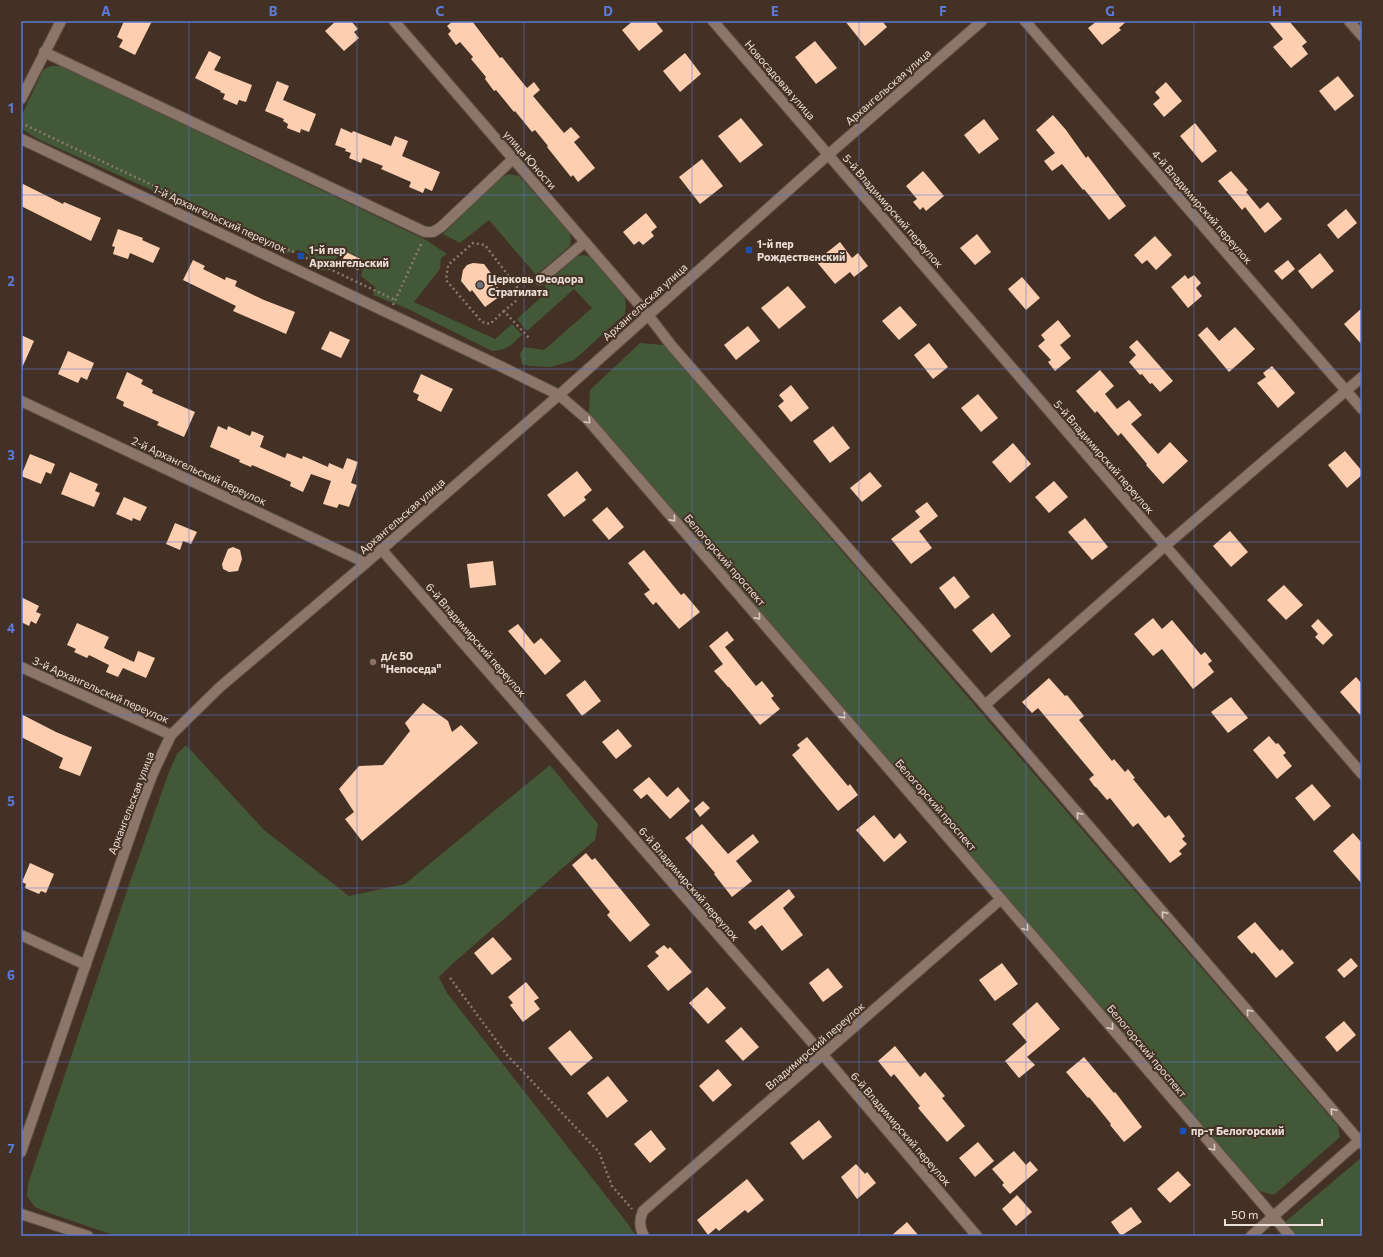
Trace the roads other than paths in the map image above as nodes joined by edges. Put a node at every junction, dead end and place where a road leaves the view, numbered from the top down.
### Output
1 (61, 21) edge
2 (394, 21) edge
3 (713, 21) edge
4 (982, 21) edge
5 (1025, 21) edge
6 (1349, 21) edge
7 (1362, 36) edge
8 (44, 52) junction
9 (24, 85) edge
10 (21, 99) edge
11 (21, 139) edge
12 (829, 154) junction
13 (513, 159) junction
14 (585, 242) junction
15 (540, 280) dead end
16 (648, 315) junction
17 (1362, 377) edge
18 (1346, 391) junction
19 (559, 396) junction
20 (21, 401) edge
21 (1362, 409) edge
22 (1165, 546) junction
23 (381, 549) junction
24 (366, 563) junction
25 (21, 667) edge
26 (985, 705) junction
27 (171, 735) junction
28 (1362, 774) edge
29 (1001, 899) junction
30 (21, 935) edge
31 (86, 965) junction
32 (823, 1055) junction
33 (1361, 1141) edge
34 (21, 1152) edge
35 (21, 1214) edge
36 (1273, 1217) junction
37 (88, 1236) edge
38 (644, 1236) edge
39 (977, 1236) edge
40 (1251, 1236) edge
41 (1290, 1236) edge

1 - 8 street
2 - 13 street, улица Юности
3 - 12 street, Новосадовая улица
4 - 12 street, Архангельская улица
5 - 18 street, 4-й Владимирский переулок
6 - 7 street
8 - 9 street
8 - 13 street
9 - 10 street
11 - 19 street, 1-й Архангельский переулок
12 - 16 street, Архангельская улица
12 - 22 street, 5-й Владимирский переулок
13 - 14 street, улица Юности
14 - 15 street
14 - 16 street, улица Юности
16 - 19 street, Архангельская улица
16 - 26 street
17 - 18 street
18 - 21 street, 4-й Владимирский переулок
18 - 22 street
19 - 23 street, Архангельская улица
19 -> 29 street, Белогорский проспект
20 - 24 street, 2-й Архангельский переулок
22 - 26 street
22 - 28 street, 5-й Владимирский переулок
23 - 24 street, Архангельская улица
23 - 32 street, 6-й Владимирский переулок
24 - 27 street, Архангельская улица
25 - 27 street, 3-й Архангельский переулок
33 -> 26 street
27 - 31 street, Архангельская улица
29 - 32 street, Владимирский переулок
29 -> 36 street, Белогорский проспект
30 - 31 street
31 - 34 street, Архангельская улица
32 - 38 street, Владимирский переулок
32 - 39 street, 6-й Владимирский переулок
33 - 36 street
35 - 37 street
36 - 40 street
36 - 41 street, Белогорский проспект

